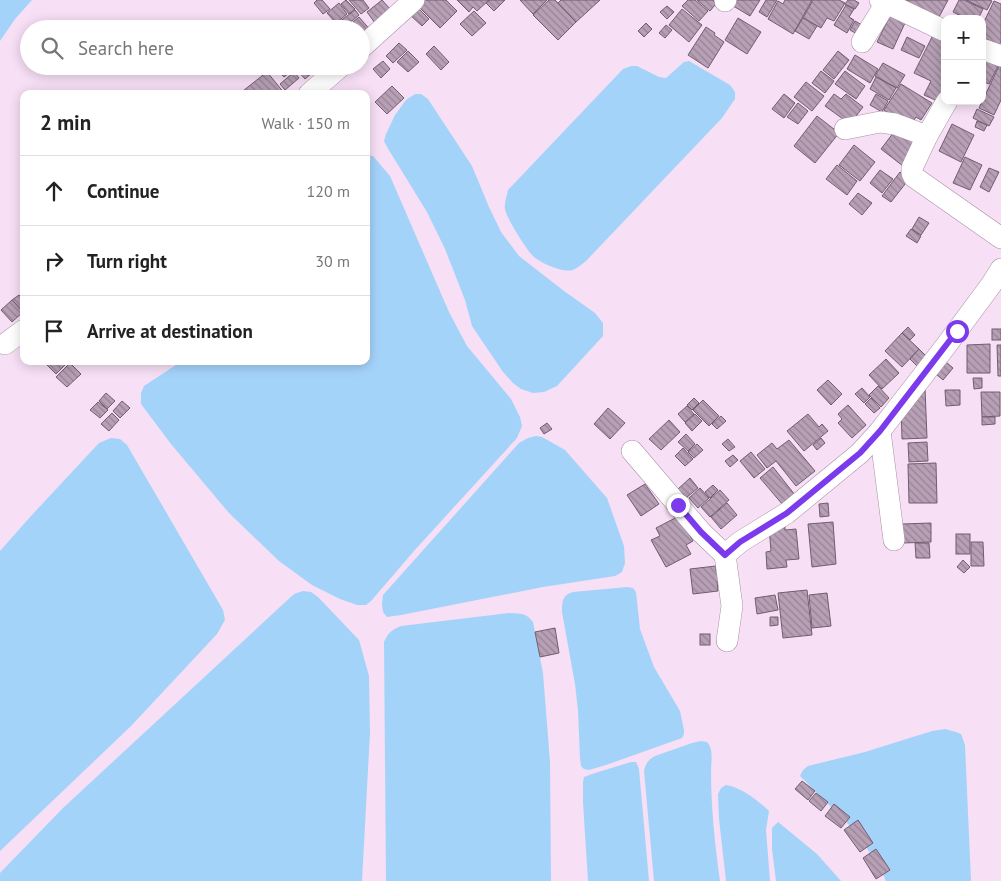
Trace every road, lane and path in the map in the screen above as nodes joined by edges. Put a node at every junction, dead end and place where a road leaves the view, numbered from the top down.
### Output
1 (414, 0) edge
2 (883, 1) edge
3 (941, 29) edge
4 (370, 40) edge
5 (862, 42) dead end
6 (986, 50) edge
7 (1001, 56) edge
8 (331, 75) edge
9 (314, 90) edge
10 (944, 105) edge
11 (845, 129) dead end
12 (928, 136) junction
13 (1001, 238) edge
14 (1001, 269) edge
15 (20, 333) edge
16 (5, 344) dead end
17 (880, 431) junction
18 (632, 451) dead end
19 (894, 540) dead end
20 (725, 555) junction
21 (727, 642) dead end

1 - 4 street
2 - 3 street
2 - 5 street
6 - 7 street
8 - 9 street
10 - 12 street
11 - 12 street
12 - 13 street
14 - 17 street
15 - 16 street
17 - 19 street
17 - 20 street
18 - 20 street
20 - 21 street

